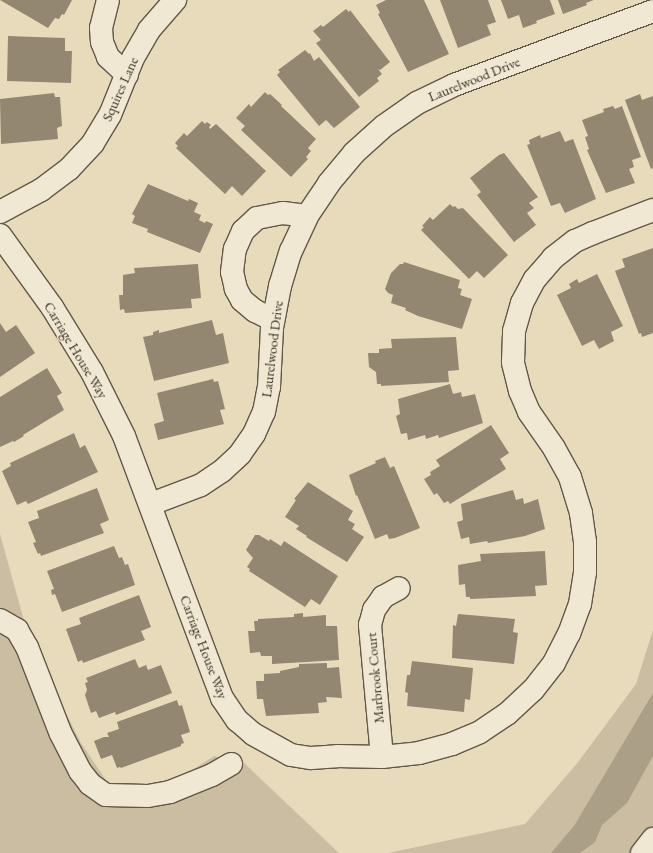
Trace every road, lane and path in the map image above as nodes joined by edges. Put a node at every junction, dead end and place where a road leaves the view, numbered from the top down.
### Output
1 (108, 0) edge
2 (175, 0) edge
3 (653, 11) edge
4 (127, 75) junction
5 (653, 210) edge
6 (0, 212) edge
7 (307, 216) junction
8 (0, 235) edge
9 (273, 320) junction
10 (151, 504) junction
11 (399, 588) dead end
12 (0, 620) edge
13 (382, 757) junction
14 (231, 764) dead end
15 (653, 839) edge
16 (642, 853) edge

1 - 4 street
2 - 4 street, Squires Lane
3 - 7 street, Laurelwood Drive
4 - 6 street, Squires Lane
5 - 13 street, Carriage House Way
7 - 9 street, Laurelwood Drive
7 - 9 street
8 - 10 street, Carriage House Way
9 - 10 street, Laurelwood Drive
10 - 13 street, Carriage House Way
11 - 13 street, Marbrook Court
12 - 14 street
15 - 16 street

